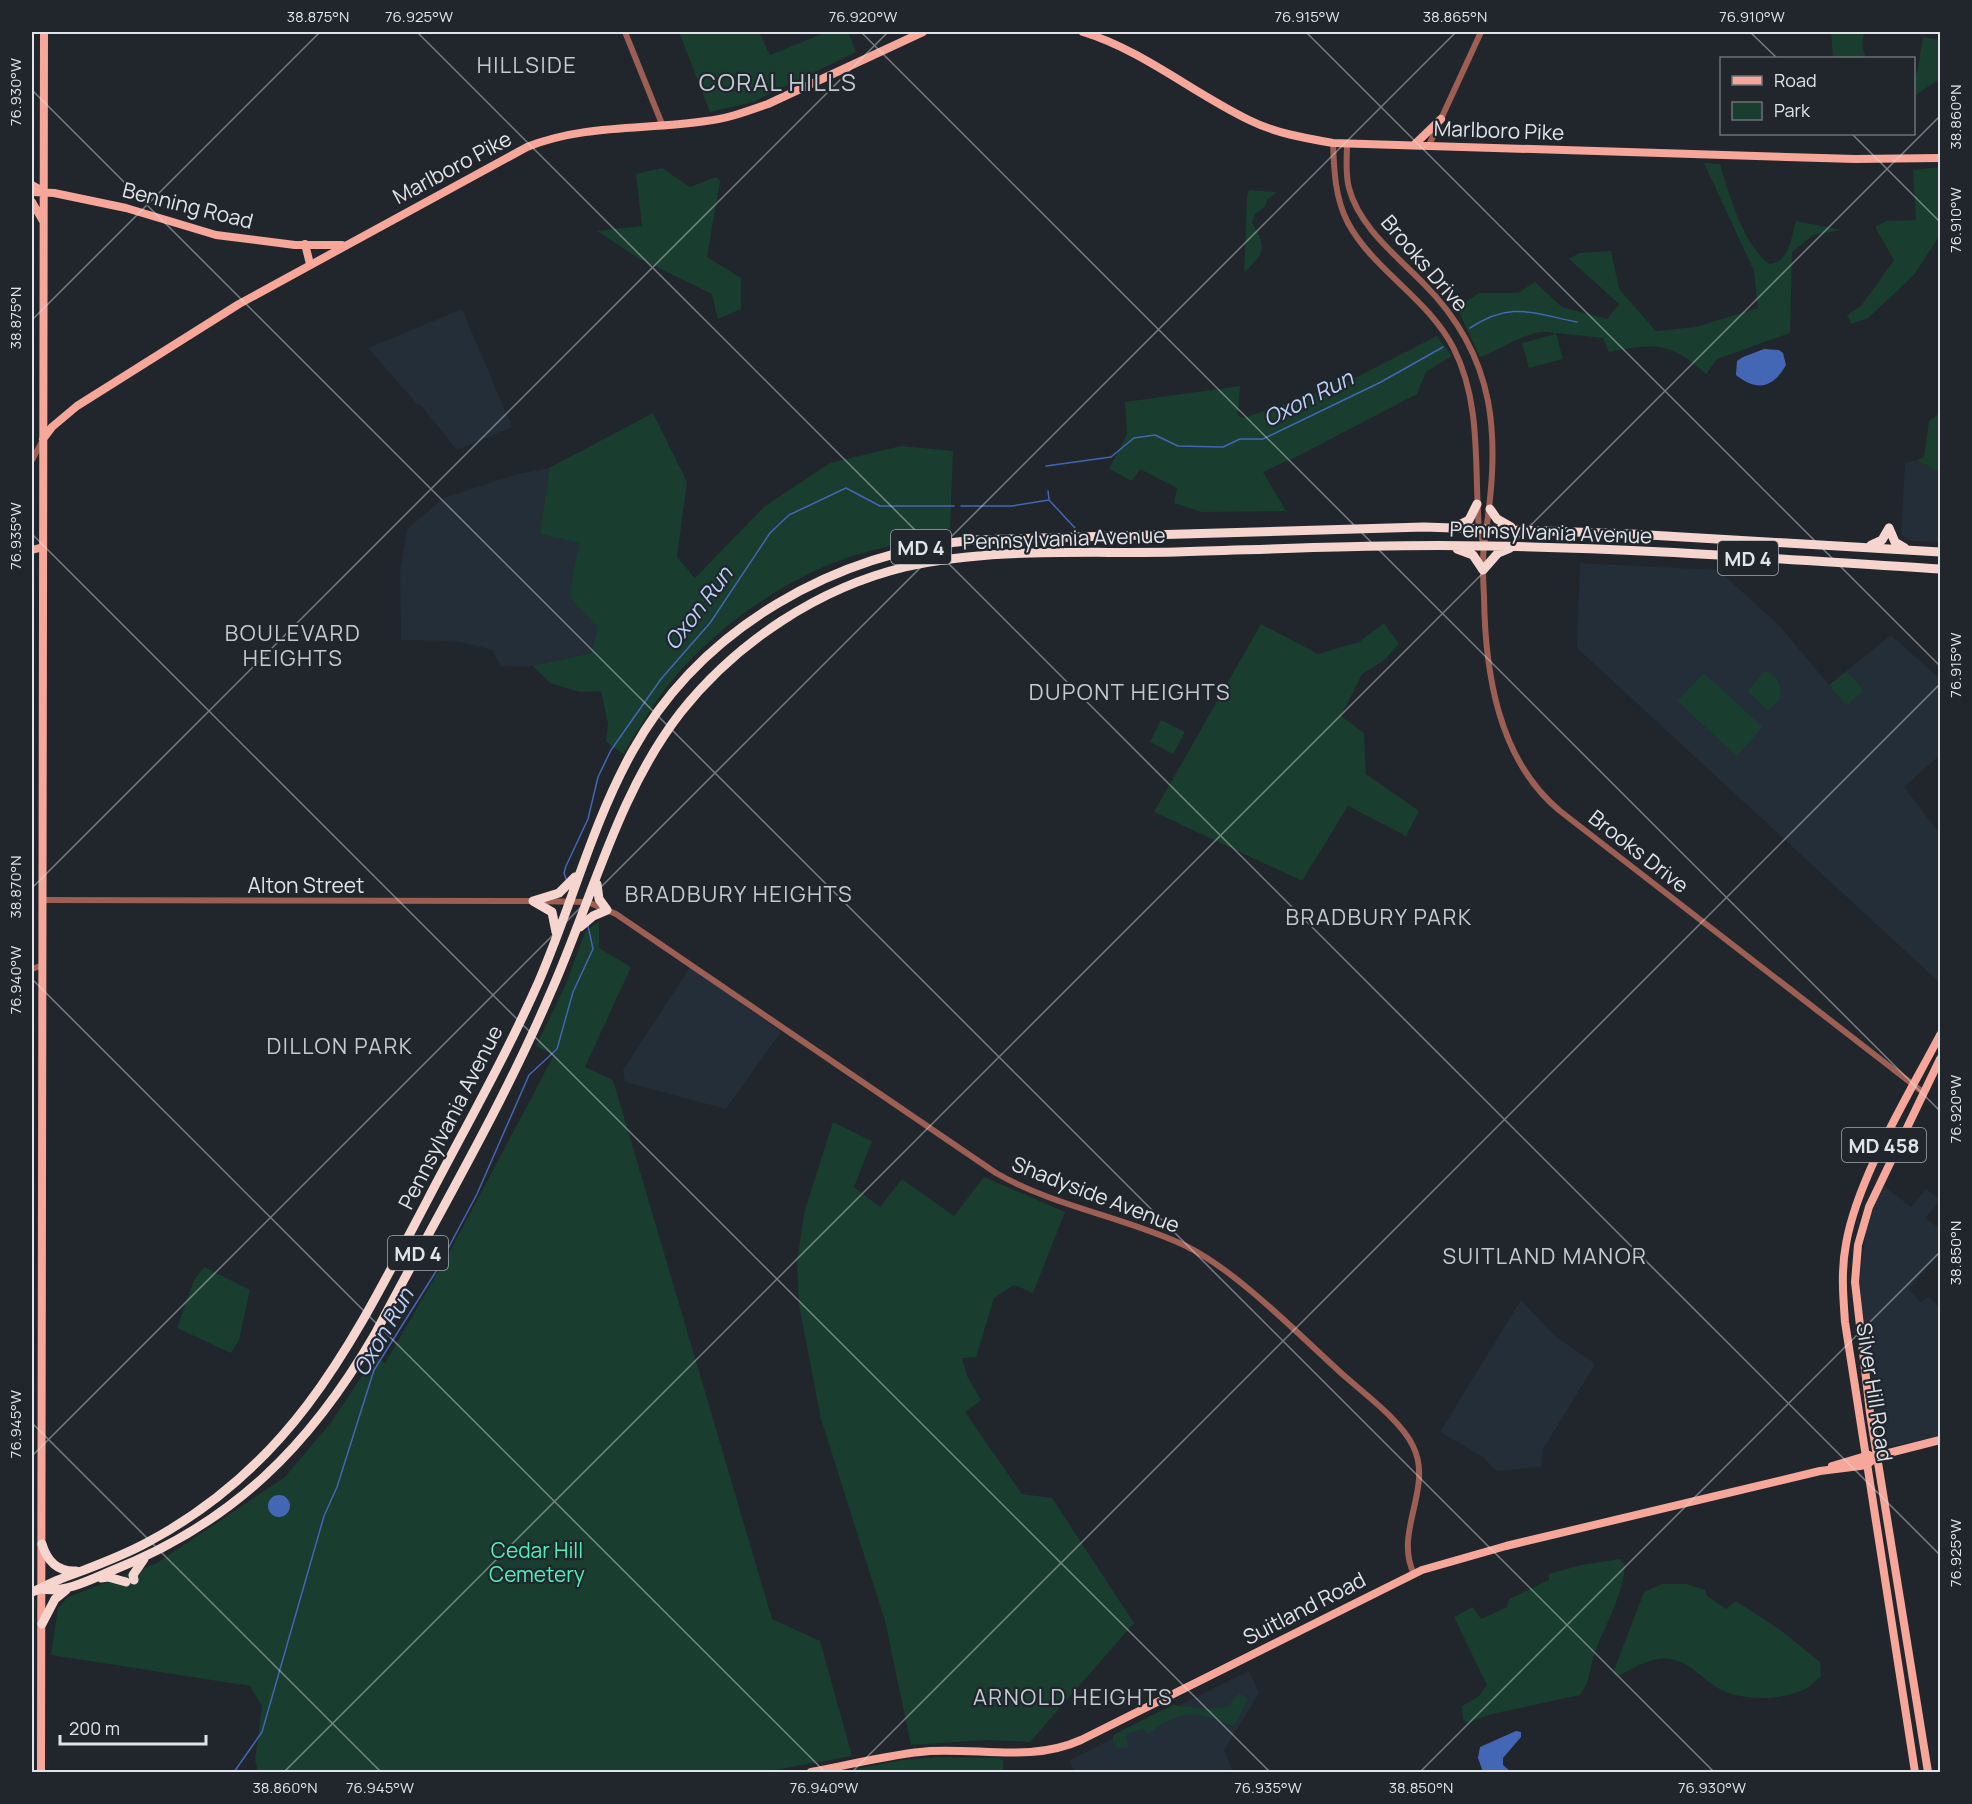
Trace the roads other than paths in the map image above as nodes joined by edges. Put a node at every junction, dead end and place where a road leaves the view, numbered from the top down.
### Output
1 (44, 32) edge
2 (625, 32) edge
3 (923, 32) edge
4 (1083, 32) edge
5 (1481, 32) edge
6 (1441, 119) junction
7 (662, 124) junction
8 (1333, 143) junction
9 (1347, 143) junction
10 (1414, 145) junction
11 (1429, 145) junction
12 (1941, 158) edge
13 (32, 185) edge
14 (32, 192) edge
15 (44, 192) junction
16 (32, 202) edge
17 (44, 224) junction
18 (305, 244) junction
19 (345, 245) junction
20 (310, 264) junction
21 (43, 440) junction
22 (32, 460) edge
23 (1477, 504) junction
24 (1490, 509) junction
25 (1449, 529) junction
26 (1484, 529) junction
27 (1516, 530) junction
28 (1446, 546) junction
29 (1484, 546) junction
30 (1518, 546) junction
31 (44, 547) junction
32 (1860, 548) junction
33 (32, 550) edge
34 (1910, 550) junction
35 (1941, 552) edge
36 (1941, 569) edge
37 (1483, 570) junction
38 (596, 831) junction
39 (596, 881) junction
40 (42, 900) junction
41 (533, 901) junction
42 (569, 902) junction
43 (588, 903) junction
44 (607, 910) junction
45 (578, 928) junction
46 (552, 949) junction
47 (43, 965) junction
48 (32, 969) edge
49 (1941, 1035) edge
50 (1941, 1059) edge
51 (1914, 1085) junction
52 (1924, 1093) junction
53 (1941, 1440) edge
54 (1866, 1454) junction
55 (1877, 1456) junction
56 (1868, 1464) junction
57 (1820, 1471) junction
58 (176, 1526) junction
59 (183, 1537) junction
60 (42, 1544) junction
61 (150, 1555) junction
62 (1414, 1574) junction
63 (89, 1575) junction
64 (70, 1586) junction
65 (1900, 1587) junction
66 (42, 1589) junction
67 (1888, 1589) junction
68 (32, 1592) edge
69 (42, 1624) junction
70 (41, 1773) edge
71 (811, 1773) edge
72 (1915, 1773) edge
73 (1929, 1773) edge

1 - 15 main road
2 - 7 street
3 - 7 main road, Marlboro Pike
4 - 8 main road, Marlboro Pike
5 - 6 street
6 - 10 main road
6 - 11 street
7 - 19 main road, Marlboro Pike
8 - 9 main road, Marlboro Pike
8 - 23 street, Brooks Drive
9 - 10 main road, Marlboro Pike
9 - 24 street, Brooks Drive
10 - 11 main road, Marlboro Pike
11 - 12 main road, Marlboro Pike
13 - 15 main road
14 - 15 main road
15 - 17 main road
15 - 18 main road, Benning Road
16 - 17 main road
17 - 21 main road
18 - 19 main road, Benning Road
18 - 20 main road
19 - 20 main road, Marlboro Pike
20 - 21 main road, Marlboro Pike
21 - 22 street
21 - 31 main road
23 - 25 highway
23 - 26 street, Brooks Drive
24 - 26 street, Brooks Drive
24 - 27 highway
25 - 26 highway, Pennsylvania Avenue / MD 4
25 - 38 highway, Pennsylvania Avenue / MD 4
26 - 27 highway, Pennsylvania Avenue / MD 4
26 - 29 street, Brooks Drive
27 - 32 highway, Pennsylvania Avenue / MD 4
28 - 29 highway, Pennsylvania Avenue / MD 4
28 - 37 highway
28 - 39 highway, Pennsylvania Avenue / MD 4
29 - 30 highway, Pennsylvania Avenue / MD 4
29 - 37 street, Brooks Drive
30 - 36 highway, Pennsylvania Avenue / MD 4
30 - 37 highway
31 - 33 main road
31 - 40 main road
32 - 34 highway, Pennsylvania Avenue / MD 4
32 - 34 highway
34 - 35 highway, Pennsylvania Avenue / MD 4
37 - 51 street, Brooks Drive
38 - 41 highway
38 - 42 highway, Pennsylvania Avenue / MD 4
39 - 43 highway, Pennsylvania Avenue / MD 4
39 - 44 highway
40 - 41 street, Alton Street
40 - 47 main road
41 - 42 street, Alton Street
41 - 46 highway
42 - 43 street, Shadyside Avenue
42 - 46 highway, Pennsylvania Avenue / MD 4
43 - 44 street, Shadyside Avenue
43 - 45 highway, Pennsylvania Avenue / MD 4
44 - 45 highway
44 - 62 street, Shadyside Avenue
45 - 59 highway, Pennsylvania Avenue / MD 4
46 - 58 highway, Pennsylvania Avenue / MD 4
47 - 48 street
47 - 60 main road
49 - 51 main road, Silver Hill Road / MD 458
50 - 52 main road, Silver Hill Road / MD 458
51 - 52 street, Brooks Drive
51 - 54 main road, Silver Hill Road / MD 458
52 - 55 main road, Silver Hill Road / MD 458
53 - 55 main road
54 - 55 main road
54 - 56 main road, Silver Hill Road / MD 458
54 - 57 main road, Suitland Road
55 - 56 main road
55 - 65 main road, Silver Hill Road / MD 458
56 - 57 main road, Suitland Road
56 - 67 main road, Silver Hill Road / MD 458
57 - 62 main road, Suitland Road
58 - 59 highway
58 - 63 highway, Pennsylvania Avenue / MD 4
59 - 61 highway, Pennsylvania Avenue / MD 4
60 - 63 highway
60 - 66 main road
61 - 63 highway, Pennsylvania Avenue / MD 4
61 - 63 highway
62 - 71 main road, Suitland Road
63 - 64 highway, Pennsylvania Avenue / MD 4
63 - 66 highway, Pennsylvania Avenue / MD 4
64 - 66 highway, Pennsylvania Avenue / MD 4
64 - 69 highway
65 - 67 main road
65 - 73 main road, Silver Hill Road / MD 458
66 - 68 highway
66 - 69 main road
67 - 72 main road, Silver Hill Road / MD 458
69 - 70 main road

